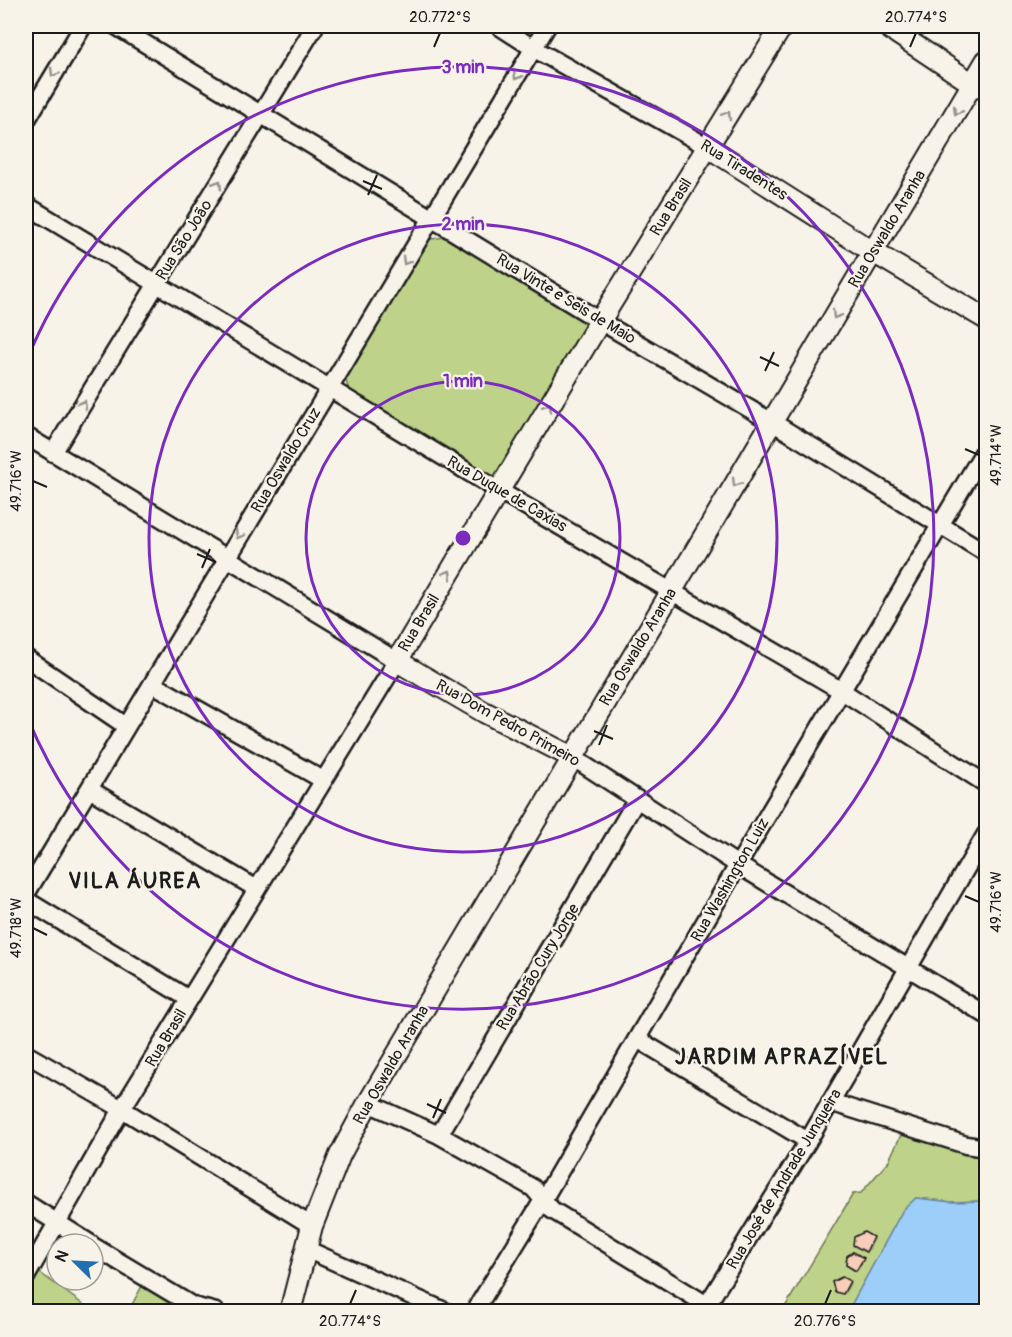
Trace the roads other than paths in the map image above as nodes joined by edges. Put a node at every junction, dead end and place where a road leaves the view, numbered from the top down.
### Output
1 (83, 26) edge
2 (116, 26) edge
3 (315, 26) edge
4 (499, 26) edge
5 (547, 26) edge
6 (782, 26) edge
7 (886, 26) edge
8 (533, 48) junction
9 (987, 61) edge
10 (980, 88) edge
11 (262, 113) junction
12 (26, 120) edge
13 (708, 147) junction
14 (26, 205) edge
15 (432, 218) junction
16 (873, 252) junction
17 (157, 284) junction
18 (987, 319) edge
19 (600, 321) junction
20 (330, 388) junction
21 (772, 422) junction
22 (26, 436) edge
23 (987, 448) edge
24 (53, 453) junction
25 (498, 490) junction
26 (940, 525) junction
27 (987, 553) edge
28 (226, 558) junction
29 (672, 590) junction
30 (26, 658) edge
31 (397, 661) junction
32 (153, 684) junction
33 (842, 691) junction
34 (126, 726) junction
35 (572, 757) junction
36 (323, 780) junction
37 (987, 784) edge
38 (89, 789) junction
39 (637, 799) junction
40 (987, 834) edge
41 (738, 865) junction
42 (257, 890) junction
43 (26, 894) edge
44 (26, 900) edge
45 (909, 968) junction
46 (189, 999) junction
47 (987, 1015) edge
48 (637, 1039) junction
49 (26, 1054) edge
50 (830, 1102) junction
51 (368, 1103) junction
52 (122, 1109) junction
53 (439, 1135) junction
54 (808, 1141) junction
55 (987, 1148) edge
56 (543, 1200) junction
57 (26, 1203) edge
58 (58, 1221) junction
59 (312, 1227) junction
60 (74, 1232) edge
61 (306, 1249) junction
62 (105, 1253) edge
63 (26, 1278) edge
64 (707, 1308) edge
65 (192, 1309) edge
66 (216, 1311) edge
67 (290, 1311) edge
68 (447, 1311) edge
69 (474, 1311) edge

1 -> 12 street
2 - 11 street, Rua Vinte e Seis de Maio
3 - 11 street, Rua São João
4 - 8 street, Rua Tiradentes
5 - 8 street, Rua Oswaldo Cruz
13 -> 6 street, Rua Brasil
7 - 10 street
8 - 13 street, Rua Tiradentes
8 -> 15 street, Rua Oswaldo Cruz
9 - 10 street, Rua Oswaldo Aranha
10 -> 16 street, Rua Oswaldo Aranha
11 - 15 street, Rua Vinte e Seis de Maio
17 -> 11 street, Rua São João
13 - 16 street, Rua Tiradentes
13 - 19 street, Rua Brasil
14 - 17 street, Rua Duque de Caxias
15 - 19 street, Rua Vinte e Seis de Maio
15 -> 20 street, Rua Oswaldo Cruz
16 - 18 street, Rua Tiradentes
16 -> 21 street, Rua Oswaldo Aranha
17 - 20 street, Rua Duque de Caxias
24 -> 17 street, Rua São João
19 - 21 street, Rua Vinte e Seis de Maio
25 -> 19 street, Rua Brasil
20 - 25 street, Rua Duque de Caxias
20 -> 28 street, Rua Oswaldo Cruz
21 - 26 street, Rua Vinte e Seis de Maio
21 -> 29 street, Rua Oswaldo Aranha
22 - 24 street, Rua Dom Pedro Primeiro
23 - 26 street, Rua Washington Luiz
24 - 28 street, Rua Dom Pedro Primeiro
25 - 29 street, Rua Duque de Caxias
31 -> 25 street, Rua Brasil
26 - 27 street, Rua Vinte e Seis de Maio
26 - 33 street, Rua Washington Luiz
28 - 31 street, Rua Dom Pedro Primeiro
28 - 32 street, Rua Oswaldo Cruz
29 - 33 street, Rua Duque de Caxias
29 - 35 street, Rua Oswaldo Aranha
30 - 34 street
31 - 35 street, Rua Dom Pedro Primeiro
31 - 36 street, Rua Brasil
32 - 34 street, Rua Oswaldo Cruz
32 - 36 street
33 - 37 street, Rua Duque de Caxias
33 - 41 street, Rua Washington Luiz
34 - 38 street, Rua Oswaldo Cruz
35 - 39 street, Rua Dom Pedro Primeiro
35 - 51 street, Rua Oswaldo Aranha
36 - 42 street, Rua Brasil
38 - 42 street
38 - 43 street, Rua Oswaldo Cruz
39 - 41 street, Rua Dom Pedro Primeiro
39 - 53 street, Rua Abrão Cury Jorge
40 - 45 street, Rua José de Andrade Junqueira
41 - 45 street, Rua Dom Pedro Primeiro
41 - 48 street, Rua Washington Luiz
42 - 46 street, Rua Brasil
44 - 46 street
45 - 47 street, Rua Dom Pedro Primeiro
45 - 50 street, Rua José de Andrade Junqueira
46 - 52 street, Rua Brasil
48 - 54 street
48 - 56 street, Rua Washington Luiz
49 - 52 street
50 - 54 street, Rua José de Andrade Junqueira
50 - 55 street
51 - 53 street
51 - 59 street, Rua Oswaldo Aranha
52 - 58 street, Rua Brasil
52 - 59 street
53 - 56 street
54 - 64 street, Rua José de Andrade Junqueira
56 - 64 street
56 - 69 street, Rua Washington Luiz
57 - 58 street
58 - 60 street
58 - 63 street, Rua Brasil
59 - 61 street, Rua Oswaldo Aranha
61 - 67 street, Rua Oswaldo Aranha
61 - 68 street
62 - 65 street
65 - 66 street

